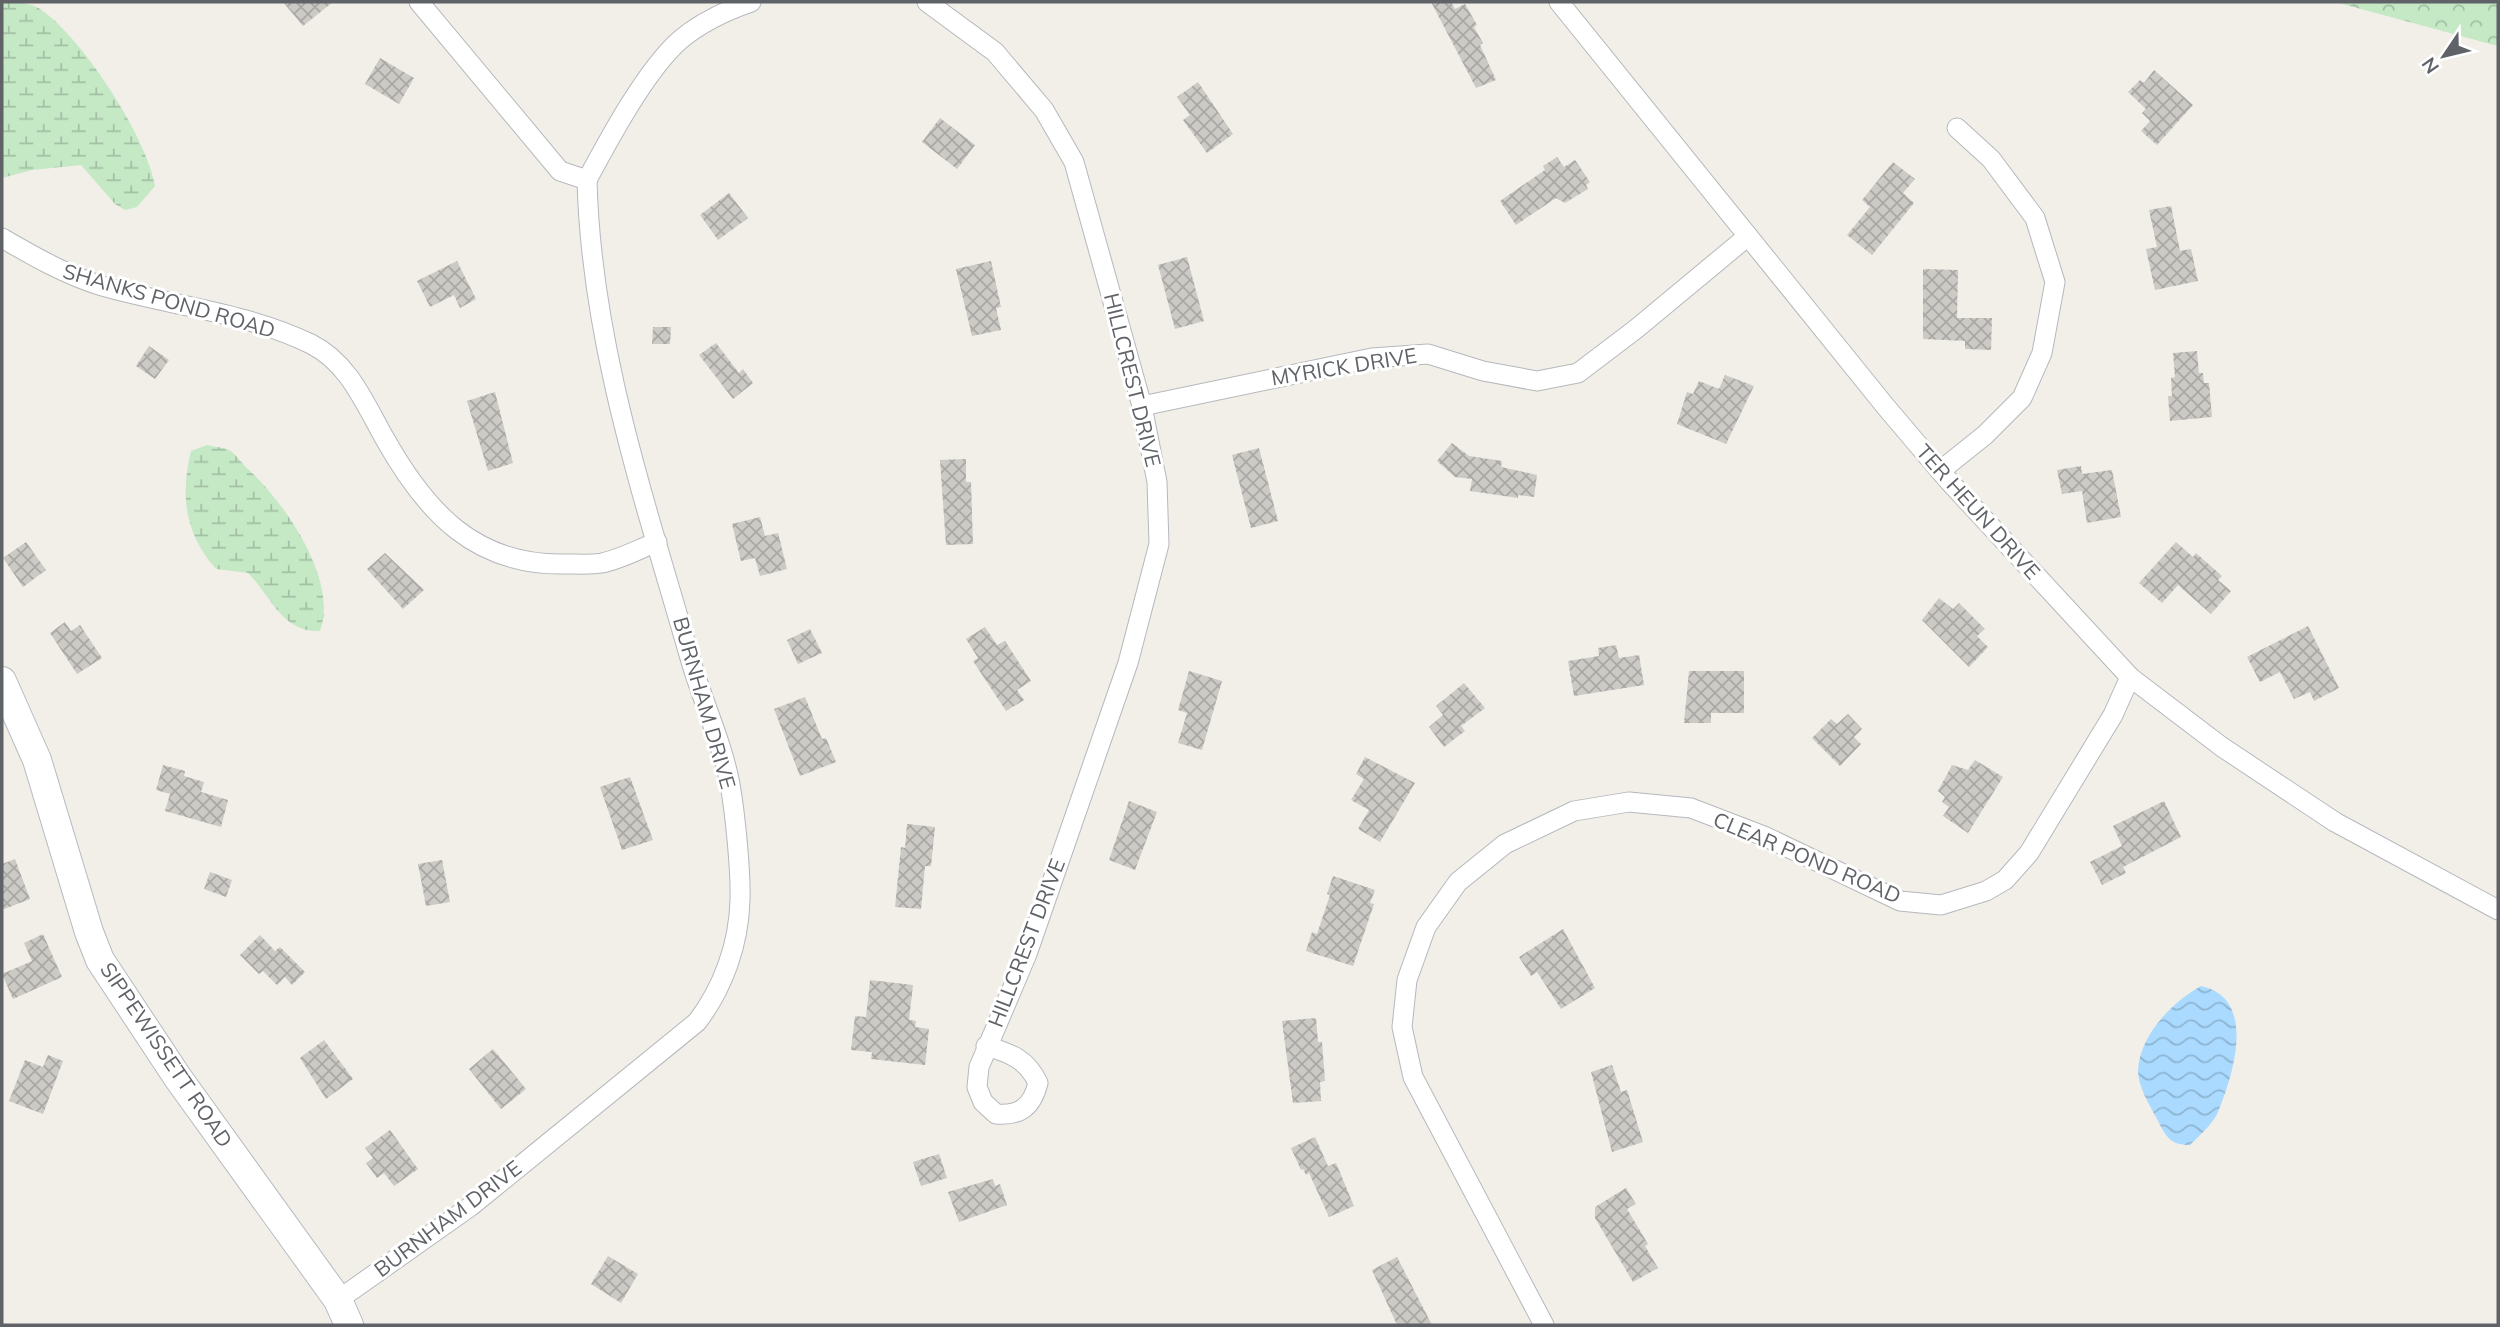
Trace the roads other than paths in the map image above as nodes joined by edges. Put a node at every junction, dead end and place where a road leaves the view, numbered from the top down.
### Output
1 (419, 2) edge
2 (751, 2) edge
3 (927, 2) edge
4 (1559, 2) edge
5 (1957, 128) dead end
6 (587, 180) junction
7 (1748, 236) junction
8 (2, 238) edge
9 (1142, 406) junction
10 (1940, 471) junction
11 (657, 542) junction
12 (2130, 677) junction
13 (2, 681) edge
14 (2498, 910) edge
15 (986, 1046) dead end
16 (338, 1300) junction
17 (349, 1325) edge
18 (1544, 1325) edge

1 - 6 street
2 - 6 street
3 - 9 street, HILLCREST DRIVE
4 - 7 street, TER HEUN DRIVE
5 - 10 street
6 - 11 street, BURNHAM DRIVE
7 - 9 street, MYRICK DRIVE
7 - 10 street, TER HEUN DRIVE
8 - 11 street, SHANKS POND ROAD
9 - 15 street, HILLCREST DRIVE
10 - 12 street, TER HEUN DRIVE
11 - 16 street, BURNHAM DRIVE
12 - 14 street, TER HEUN DRIVE
12 - 18 street, CLEAR POND ROAD
13 - 16 main road, SIPPEWISSETT ROAD
16 - 17 main road, SIPPEWISSETT ROAD

